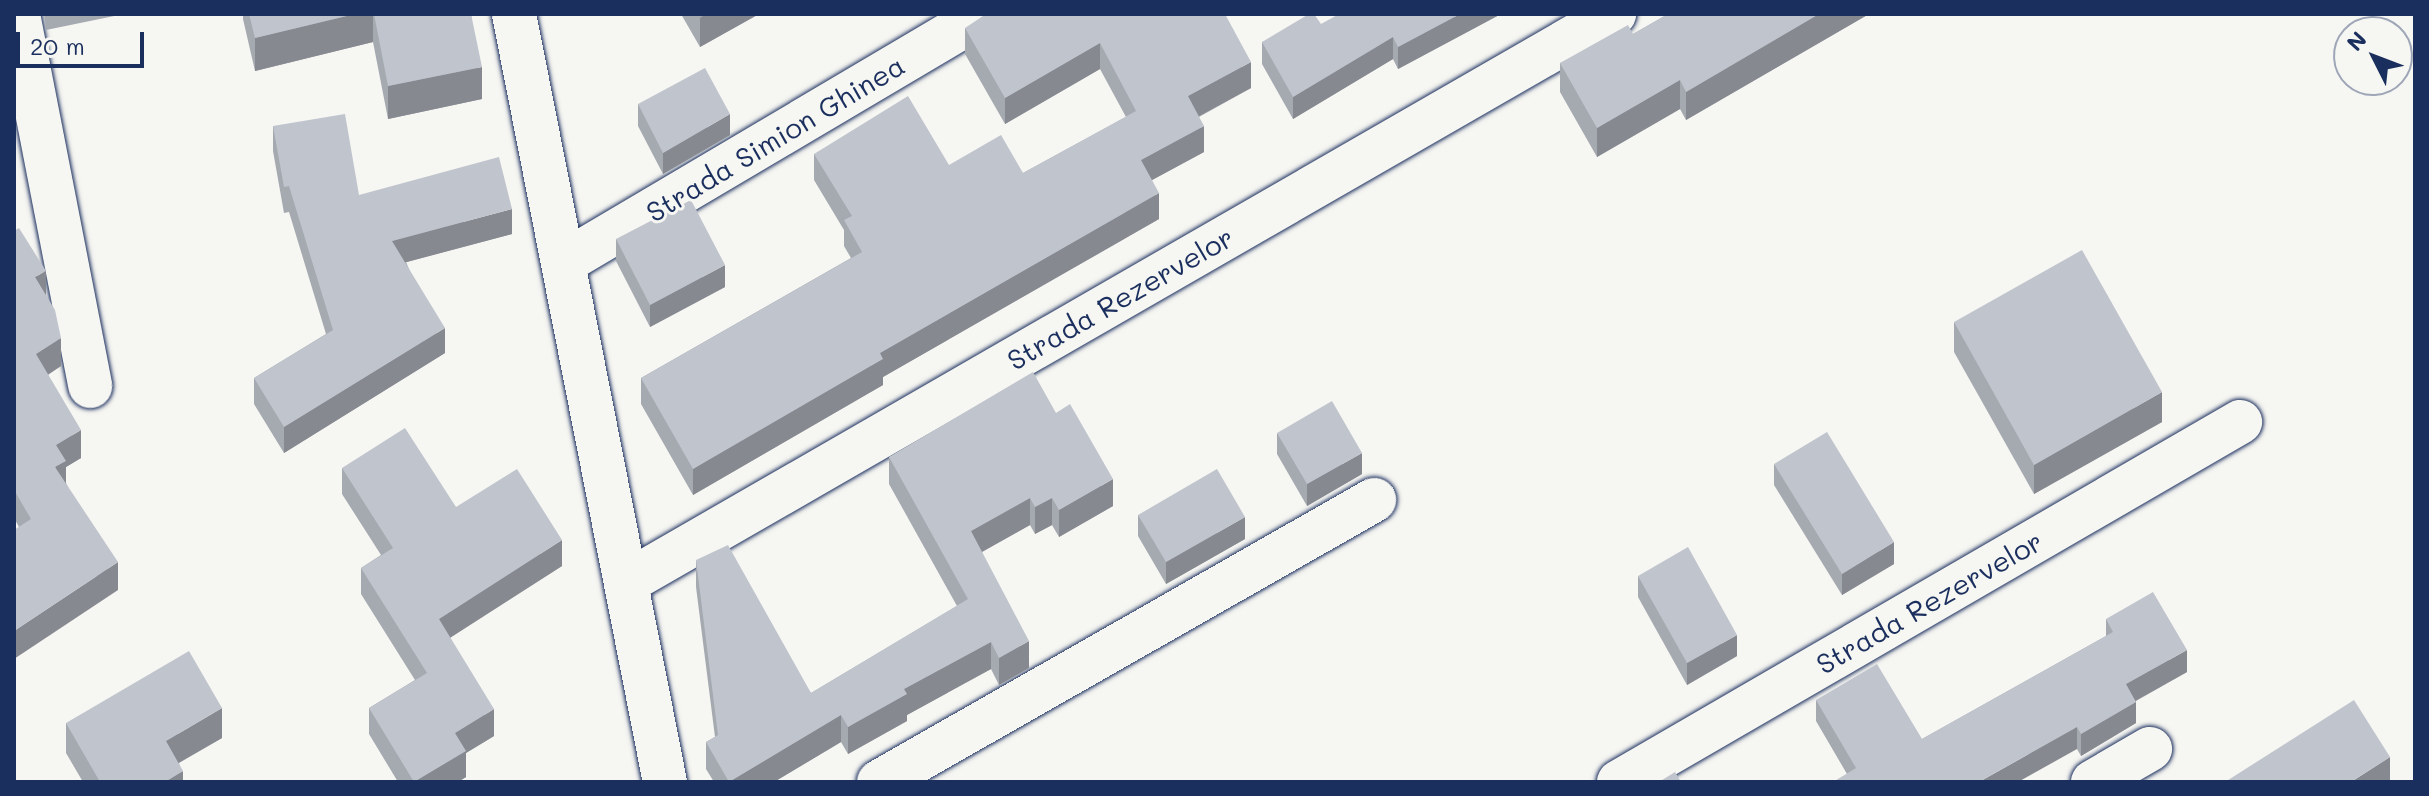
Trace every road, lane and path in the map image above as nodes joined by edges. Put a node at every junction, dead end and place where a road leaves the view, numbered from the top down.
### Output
1 (18, 14) edge
2 (514, 14) edge
3 (984, 14) edge
4 (1614, 14) edge
5 (566, 261) junction
6 (90, 386) dead end
7 (2240, 422) dead end
8 (1374, 500) dead end
9 (627, 582) junction
10 (2150, 749) dead end
11 (665, 782) edge
12 (879, 782) edge
13 (1619, 782) edge
14 (2093, 782) edge

1 - 6 street
2 - 5 street
3 - 5 street, Strada Simion Ghinea
4 - 9 street, Strada Rezervelor
5 - 9 street
7 - 13 street, Strada Rezervelor
8 - 12 street
9 - 11 street
10 - 14 street

